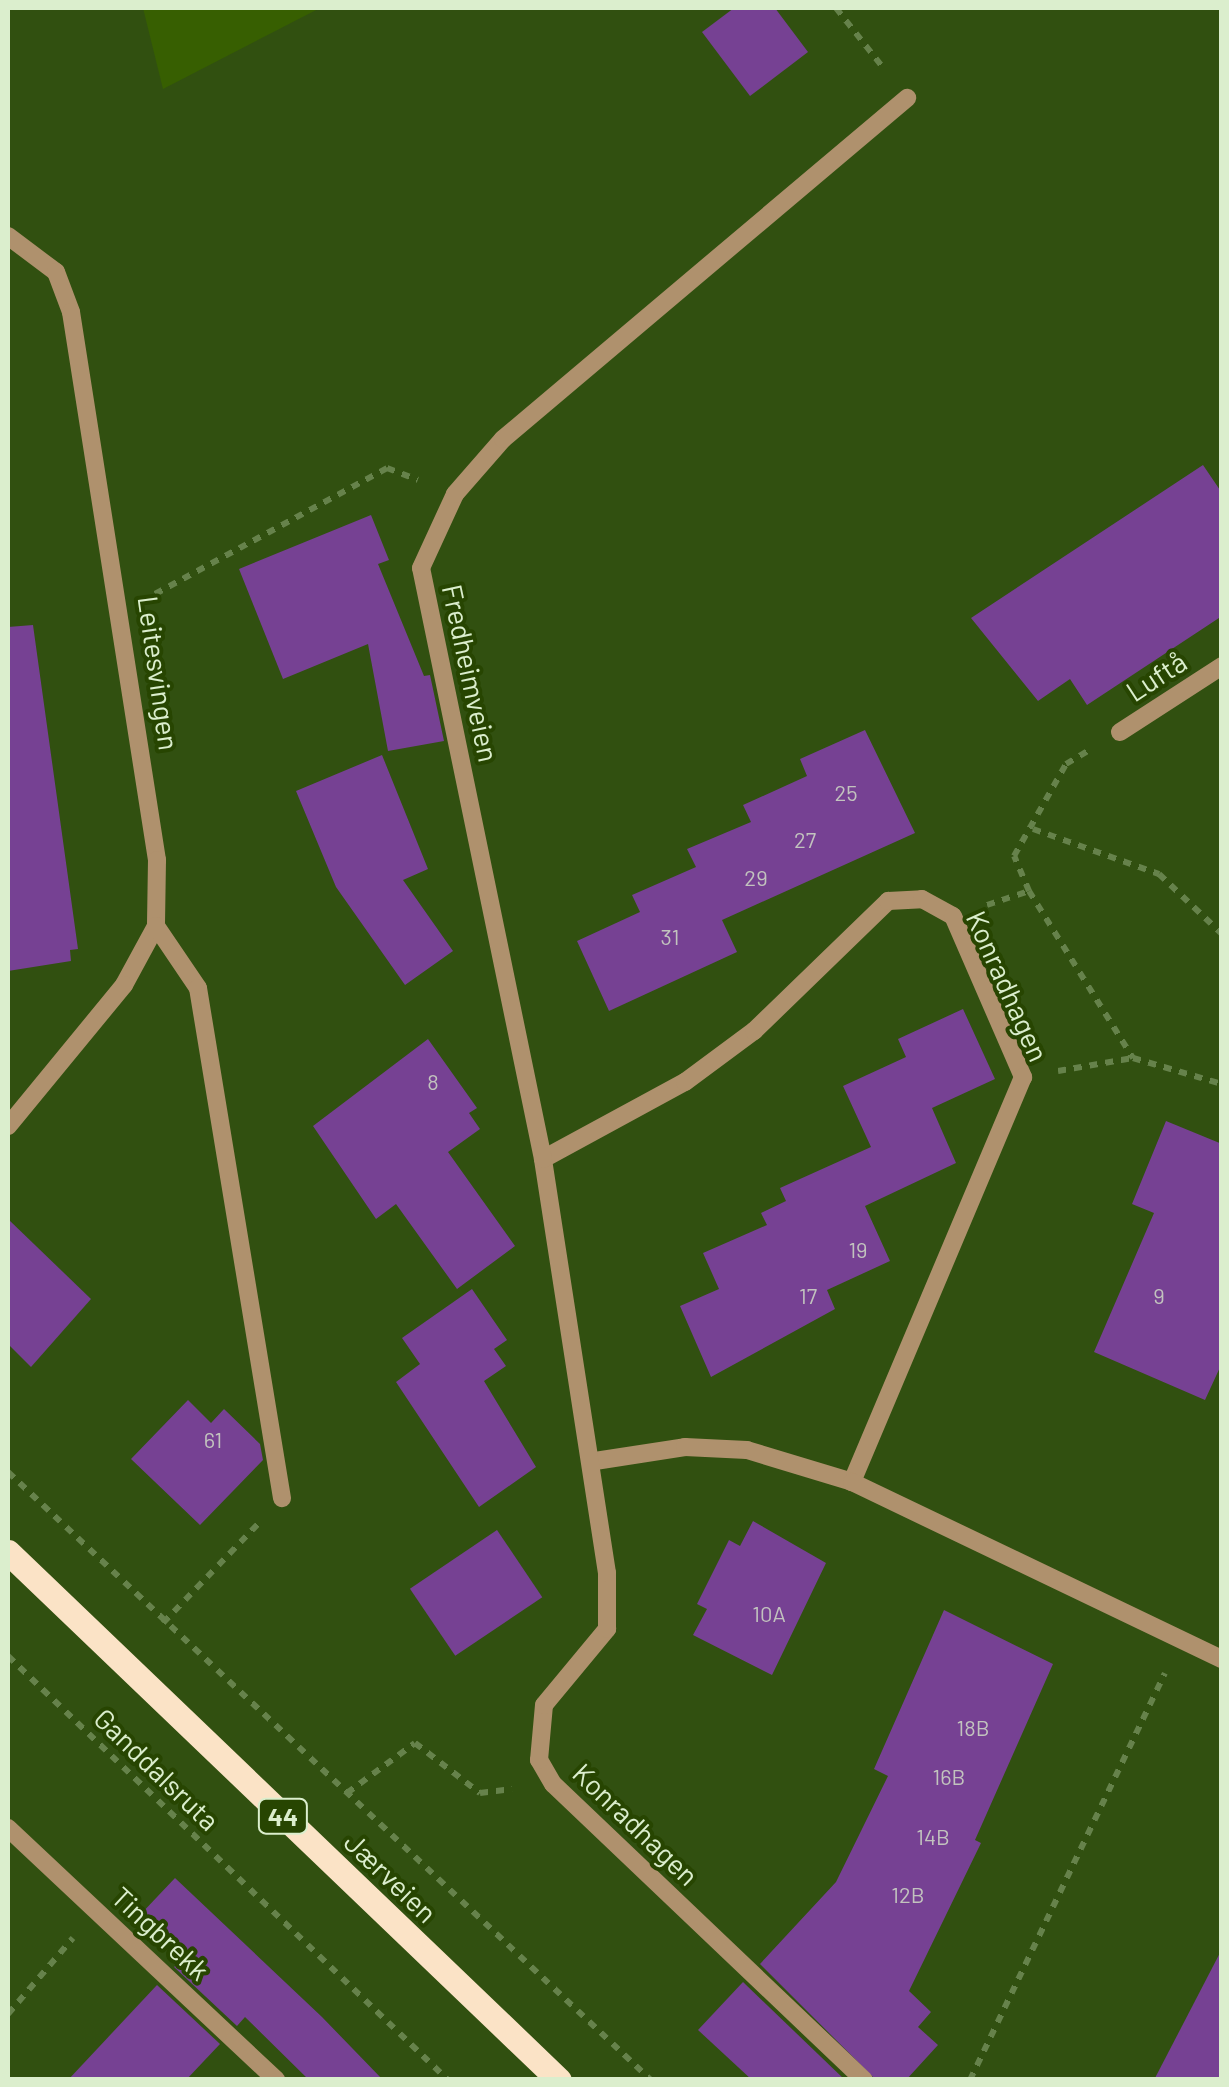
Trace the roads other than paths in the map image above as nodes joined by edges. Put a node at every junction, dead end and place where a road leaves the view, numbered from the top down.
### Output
1 (907, 98) road end
2 (8, 236) edge
3 (1222, 666) edge
4 (1120, 732) road end
5 (156, 926) junction
6 (15, 1098) edge
7 (8, 1126) edge
8 (544, 1159) junction
9 (595, 1461) junction
10 (852, 1482) junction
11 (282, 1498) road end
12 (8, 1552) edge
13 (1222, 1658) edge
14 (8, 1828) edge
15 (276, 2080) edge
16 (559, 2080) edge
17 (864, 2080) edge

1 - 8 street, Fredheimveien
2 - 5 street, Leitesvingen
3 - 4 street, Luftå
5 - 6 street, Leitesvingen
5 - 11 street
6 - 7 street, Leitesvingen
8 - 9 street, Fredheimveien
8 - 10 street, Konradhagen
9 - 10 street
9 - 17 street, Konradhagen
10 - 13 street
12 - 16 main road, Jærveien / 44
14 - 15 street, Tingbrekk

